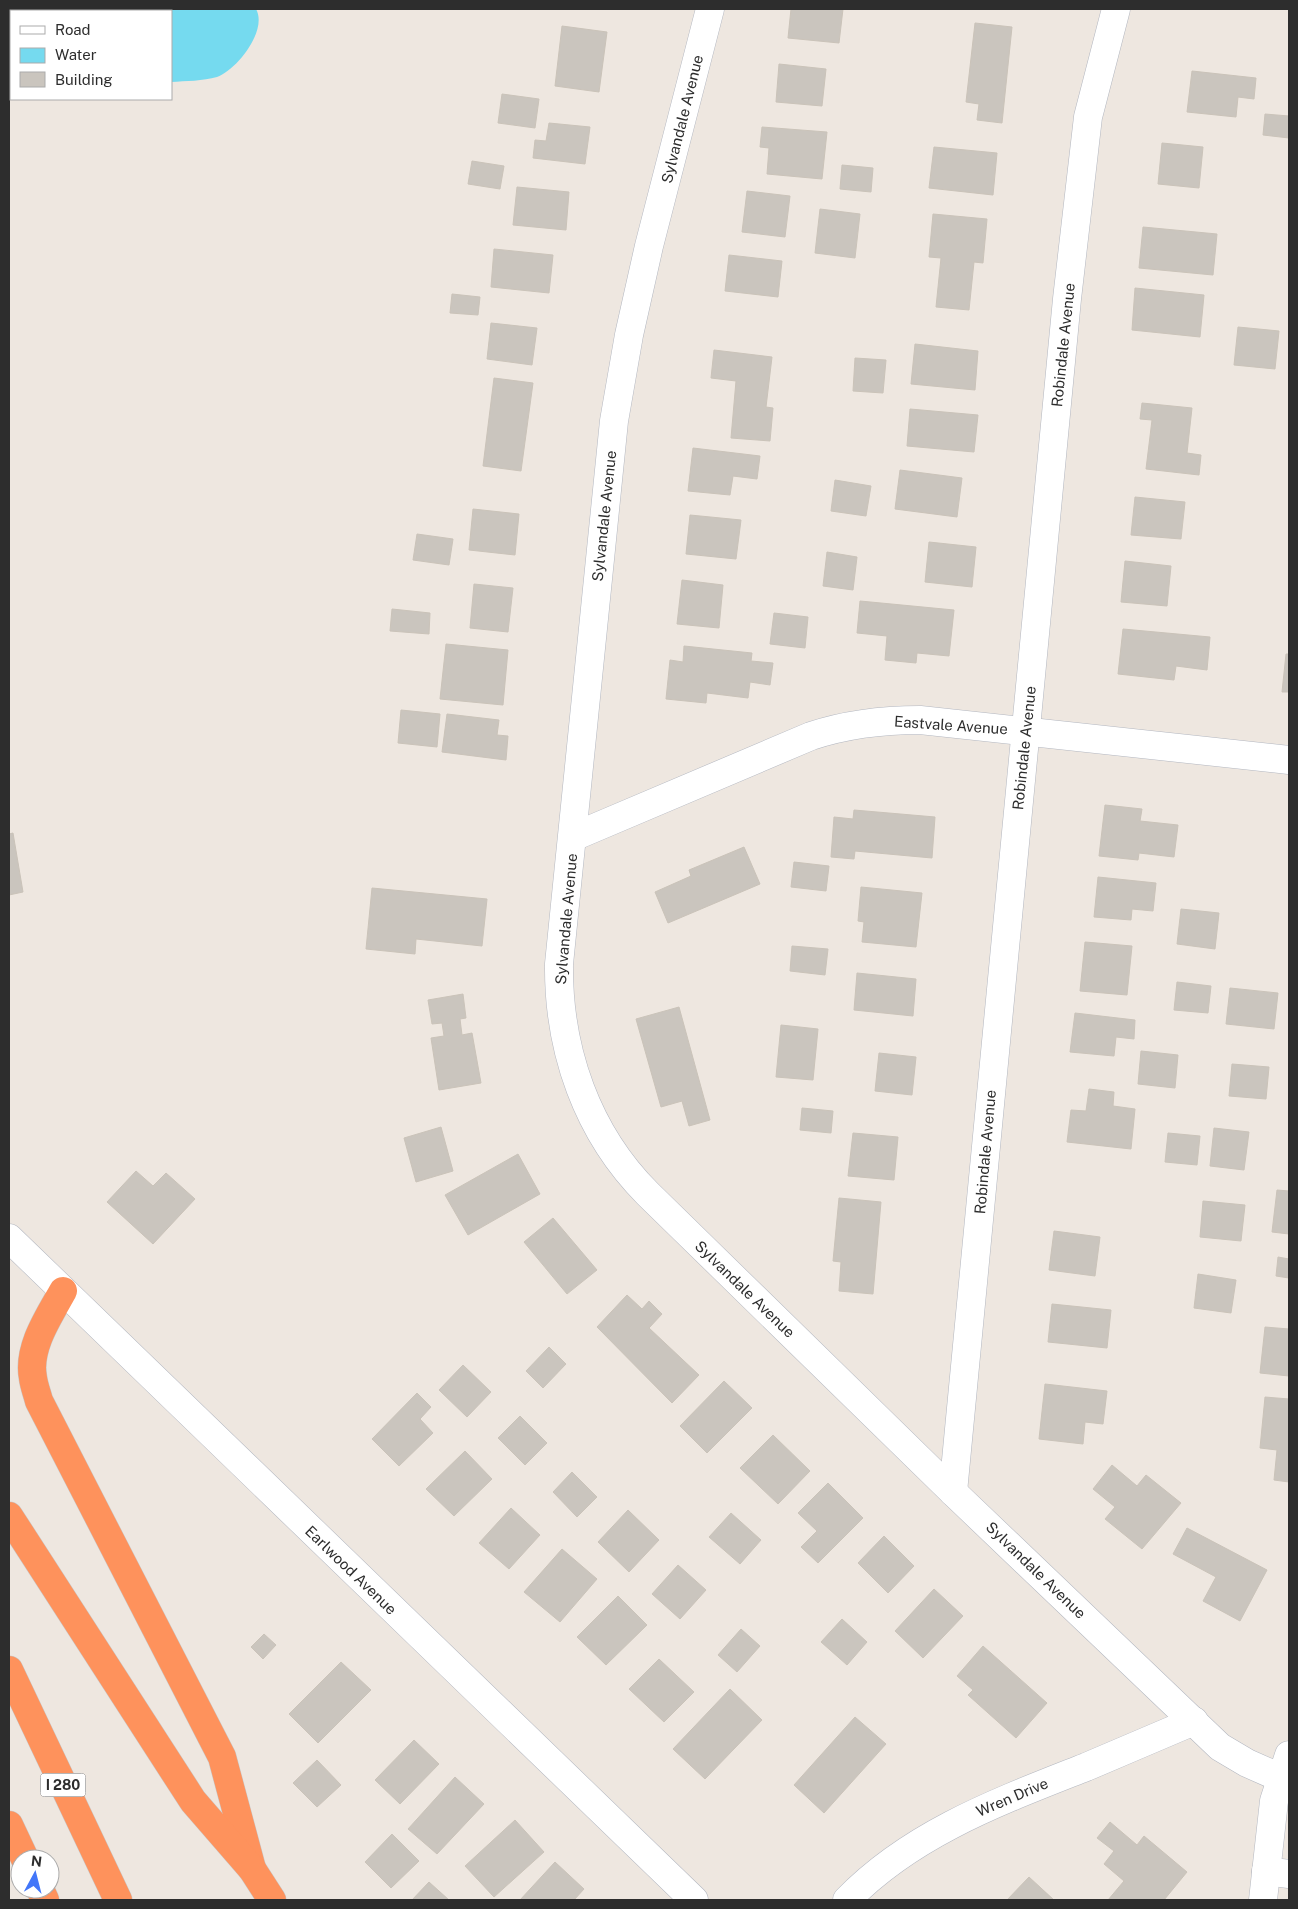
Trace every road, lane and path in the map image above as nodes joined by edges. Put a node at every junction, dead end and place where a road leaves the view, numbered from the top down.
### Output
1 (710, 9) edge
2 (1116, 9) edge
3 (1025, 731) junction
4 (1289, 760) edge
5 (573, 837) junction
6 (9, 1238) edge
7 (63, 1291) junction
8 (953, 1492) junction
9 (9, 1516) edge
10 (9, 1670) edge
11 (1194, 1721) junction
12 (1285, 1767) edge
13 (9, 1825) edge
14 (20, 1849) edge
15 (252, 1869) junction
16 (1278, 1872) edge
17 (118, 1900) edge
18 (272, 1900) edge
19 (694, 1900) edge
20 (847, 1900) edge
21 (1263, 1900) edge

1 - 5 street, Sylvandale Avenue
2 - 3 street, Robindale Avenue
3 - 4 street, Eastvale Avenue
3 - 5 street, Eastvale Avenue
3 - 8 street, Robindale Avenue
5 - 8 street, Sylvandale Avenue
6 - 7 street, Earlwood Avenue
7 - 15 highway
7 - 19 street, Earlwood Avenue
8 - 11 street, Sylvandale Avenue
9 - 15 highway
10 - 17 highway, I 280
11 - 12 street, Sylvandale Avenue
11 - 20 street, Wren Drive
12 - 16 street
13 - 14 highway
15 - 18 highway
16 - 21 street

